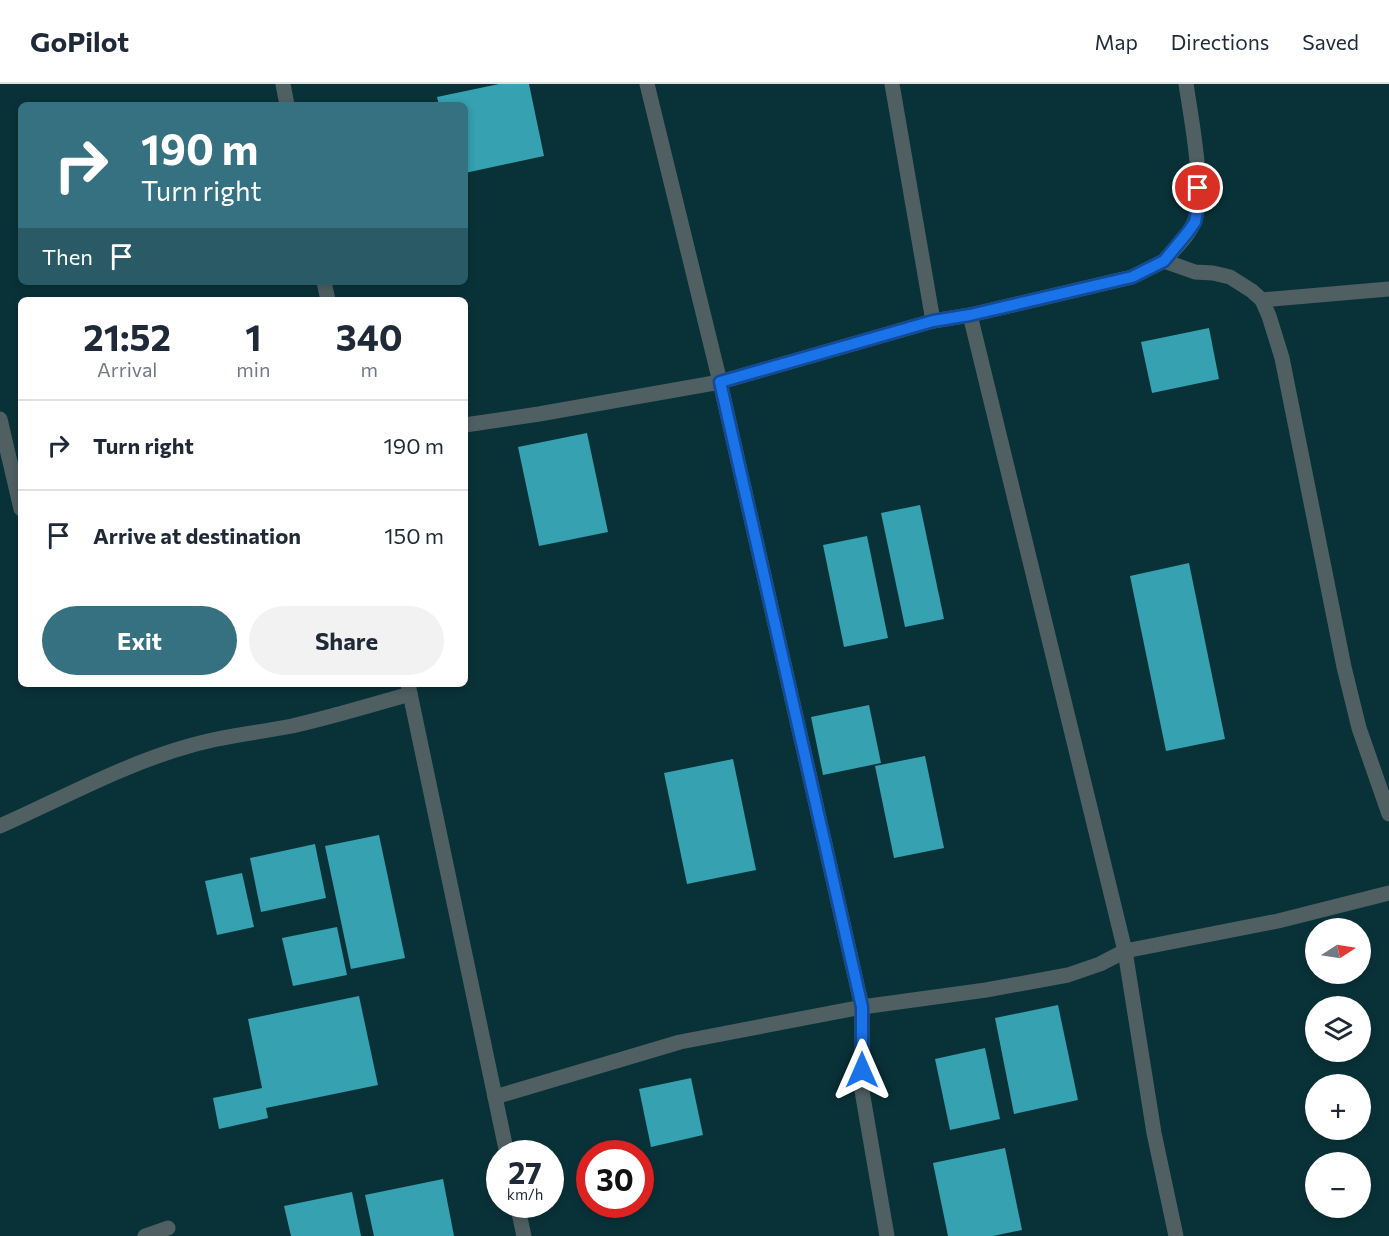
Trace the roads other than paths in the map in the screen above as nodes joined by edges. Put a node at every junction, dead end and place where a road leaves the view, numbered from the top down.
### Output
1 (283, 84) edge
2 (647, 84) edge
3 (892, 84) edge
4 (1186, 84) edge
5 (286, 102) edge
6 (1164, 261) junction
7 (1389, 289) edge
8 (1262, 300) junction
9 (970, 315) junction
10 (933, 321) junction
11 (720, 382) junction
12 (0, 419) edge
13 (468, 425) edge
14 (18, 496) edge
15 (409, 689) edge
16 (1388, 807) edge
17 (0, 826) edge
18 (1389, 893) edge
19 (1125, 951) junction
20 (862, 1007) junction
21 (495, 1097) junction
22 (504, 1140) edge
23 (520, 1218) edge
24 (168, 1228) dead end
25 (145, 1236) edge
26 (524, 1236) edge
27 (887, 1236) edge
28 (1176, 1236) edge

1 - 5 street
2 - 11 street
3 - 10 street
4 - 6 street
6 - 8 street
6 - 9 street
7 - 8 street
8 - 16 street
9 - 10 street
9 - 19 street
10 - 11 street
11 - 13 street
11 - 20 street
12 - 14 street
15 - 17 street
15 - 21 street
18 - 19 street
19 - 20 street
19 - 28 street
20 - 21 street
20 - 27 street
21 - 22 street
23 - 26 street
24 - 25 street

